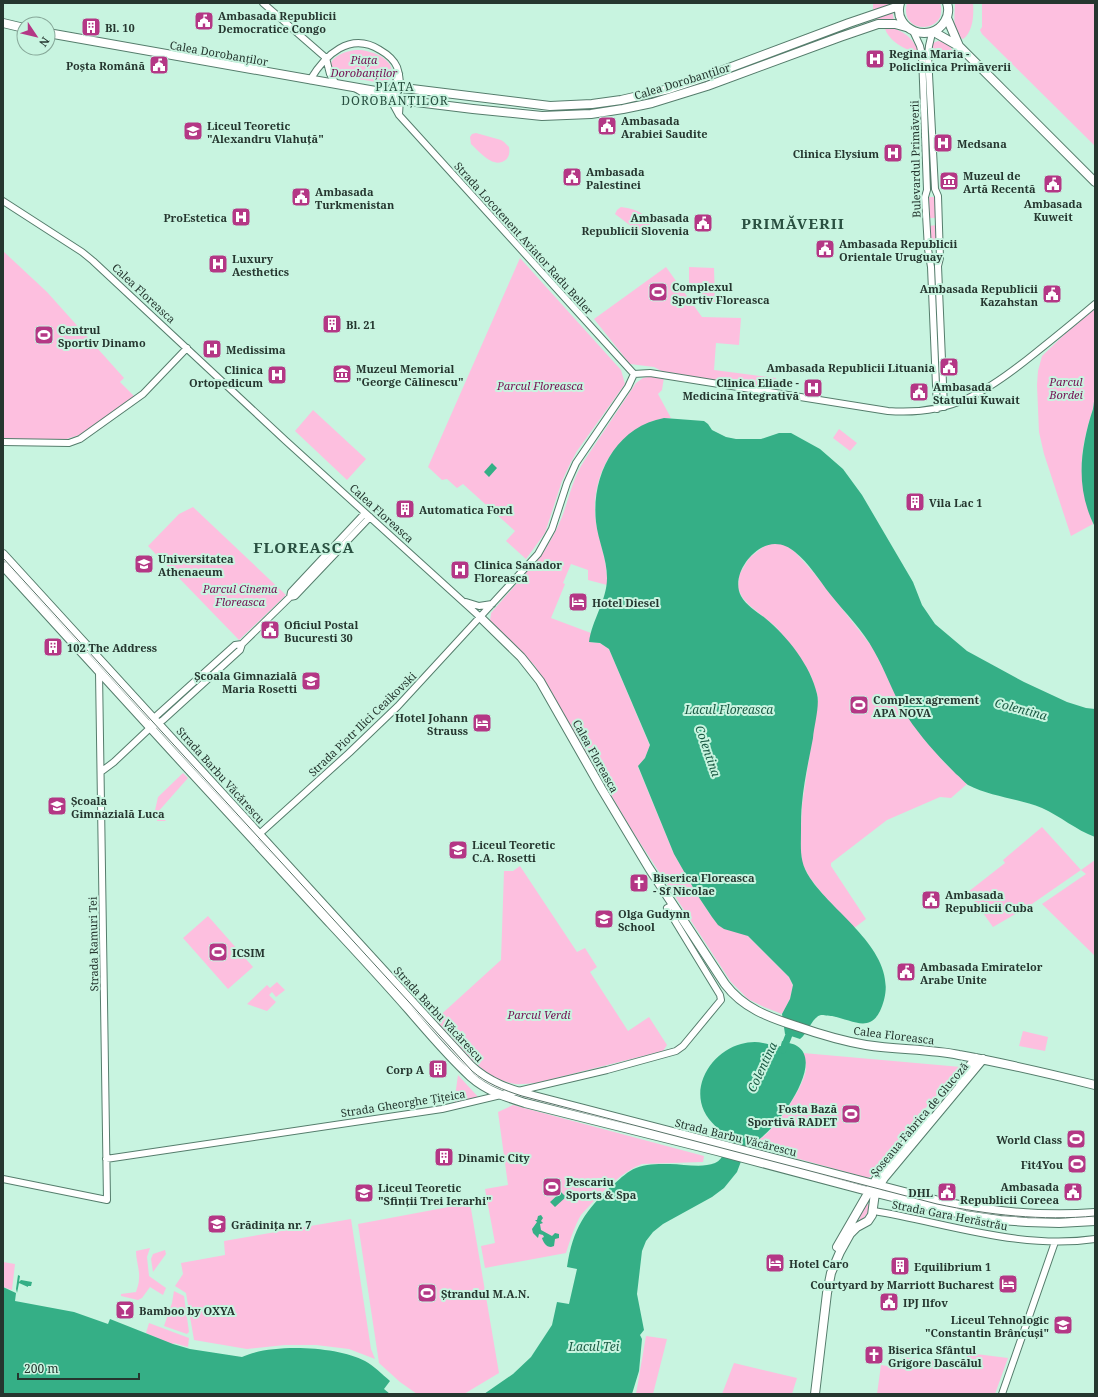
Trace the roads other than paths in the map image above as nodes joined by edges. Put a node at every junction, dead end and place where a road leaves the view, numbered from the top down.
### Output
1 (263, 3) edge
2 (899, 4) edge
3 (948, 4) edge
4 (947, 18) junction
5 (3, 23) edge
6 (16, 26) edge
7 (910, 29) junction
8 (933, 32) junction
9 (56, 34) edge
10 (960, 47) junction
11 (326, 58) junction
12 (399, 74) junction
13 (310, 80) junction
14 (336, 84) junction
15 (354, 88) junction
16 (400, 88) junction
17 (387, 93) junction
18 (371, 98) dead end
19 (400, 100) junction
20 (409, 101) junction
21 (399, 115) junction
22 (1095, 182) edge
23 (3, 202) edge
24 (1095, 304) edge
25 (187, 348) junction
26 (634, 374) junction
27 (944, 407) junction
28 (937, 409) junction
29 (3, 442) edge
30 (368, 515) junction
31 (3, 554) edge
32 (3, 566) edge
33 (464, 602) junction
34 (492, 604) junction
35 (480, 617) junction
36 (99, 671) junction
37 (108, 680) junction
38 (100, 689) junction
39 (156, 721) junction
40 (150, 728) junction
41 (101, 753) junction
42 (114, 762) junction
43 (102, 771) junction
44 (257, 837) junction
45 (671, 908) junction
46 (721, 997) joint
47 (958, 1054) junction
48 (979, 1059) junction
49 (965, 1073) junction
50 (544, 1085) junction
51 (1095, 1085) edge
52 (516, 1091) junction
53 (500, 1095) junction
54 (544, 1099) junction
55 (718, 1148) junction
56 (106, 1159) junction
57 (761, 1159) junction
58 (3, 1178) edge
59 (876, 1184) junction
60 (872, 1192) junction
61 (860, 1208) junction
62 (874, 1211) junction
63 (1095, 1213) edge
64 (1095, 1221) edge
65 (862, 1224) junction
66 (1095, 1239) edge
67 (1055, 1242) junction
68 (811, 1394) edge
69 (815, 1394) edge
70 (1002, 1394) edge

1 - 11 street
2 - 7 main road
2 - 16 main road, Calea Dorobanților
3 - 4 main road
4 - 8 main road
4 - 10 main road
5 - 6 main road
7 - 8 main road, Calea Dorobanților
7 - 20 main road, Calea Dorobanților
7 - 28 street, Bulevardul Primăverii
8 - 10 main road
8 - 27 street, Bulevardul Primăverii
9 - 13 main road, Calea Dorobanților
10 - 22 main road
11 - 12 street
11 - 13 street
11 - 14 street
12 - 16 street
12 - 17 street
13 - 14 main road, Calea Dorobanților
14 - 15 main road, Calea Dorobanților
15 - 17 main road, Calea Dorobanților
15 - 18 street
16 - 17 main road, Calea Dorobanților
16 - 19 street
17 - 19 main road, Calea Dorobanților
17 - 21 street, Strada Locotenent Aviator Radu Beller
19 - 20 main road, Calea Dorobanților
19 - 21 street
20 - 21 street
21 - 26 street, Strada Locotenent Aviator Radu Beller
23 - 25 street, Calea Floreasca
24 - 27 street
25 - 29 street
25 - 30 street, Calea Floreasca
26 - 28 street
26 - 34 street, Strada Piotr Ilici Ceaikovski
27 - 28 street
30 - 33 street, Calea Floreasca
30 - 39 street
31 - 39 main road, Strada Barbu Văcărescu
32 - 36 main road, Strada Barbu Văcărescu
33 - 34 street
33 - 35 street, Calea Floreasca
34 - 35 street, Strada Piotr Ilici Ceaikovski
35 - 44 street, Strada Piotr Ilici Ceaikovski
35 - 45 main road, Calea Floreasca
36 - 37 main road, Strada Barbu Văcărescu
36 - 38 street, Strada Ramuri Tei
37 - 38 street
37 - 40 main road, Strada Barbu Văcărescu
38 - 41 street, Strada Ramuri Tei
39 - 40 street
39 - 44 main road, Strada Barbu Văcărescu
40 - 42 street
40 - 44 main road, Strada Barbu Văcărescu
41 - 42 street
41 - 43 street, Strada Ramuri Tei
42 - 43 street
43 - 56 street, Strada Ramuri Tei
44 - 52 main road, Strada Barbu Văcărescu
44 - 53 main road, Strada Barbu Văcărescu
45 - 46 street, Calea Floreasca
45 - 47 main road, Calea Floreasca
46 - 50 street, Strada Gheorghe Țițeica
47 - 48 main road, Calea Floreasca
47 - 49 main road
48 - 49 main road, Șoseaua Fabrica de Glucoză
48 - 51 main road, Calea Floreasca
48 - 59 main road, Șoseaua Fabrica de Glucoză
49 - 59 main road, Șoseaua Fabrica de Glucoză
50 - 52 street, Strada Gheorghe Țițeica
50 - 54 street
52 - 53 street, Strada Gheorghe Țițeica
52 - 54 main road, Strada Barbu Văcărescu
53 - 55 main road, Strada Barbu Văcărescu
53 - 56 street, Strada Gheorghe Țițeica
54 - 55 main road, Strada Barbu Văcărescu
55 - 57 main road, Strada Barbu Văcărescu
56 - 58 street, Strada Ramuri Tei
57 - 59 main road, Strada Barbu Văcărescu
57 - 60 main road, Strada Barbu Văcărescu
59 - 60 main road, Șoseaua Fabrica de Glucoză
59 - 63 main road, Strada Barbu Văcărescu
60 - 61 main road, Șoseaua Fabrica de Glucoză
60 - 62 main road, Șoseaua Fabrica de Glucoză
60 - 64 main road, Strada Barbu Văcărescu
61 - 65 main road
61 - 68 main road, Șoseaua Fabrica de Glucoză
62 - 65 main road
62 - 67 street, Strada Gara Herăstrău
65 - 69 main road
66 - 67 street, Strada Gara Herăstrău
67 - 70 street

